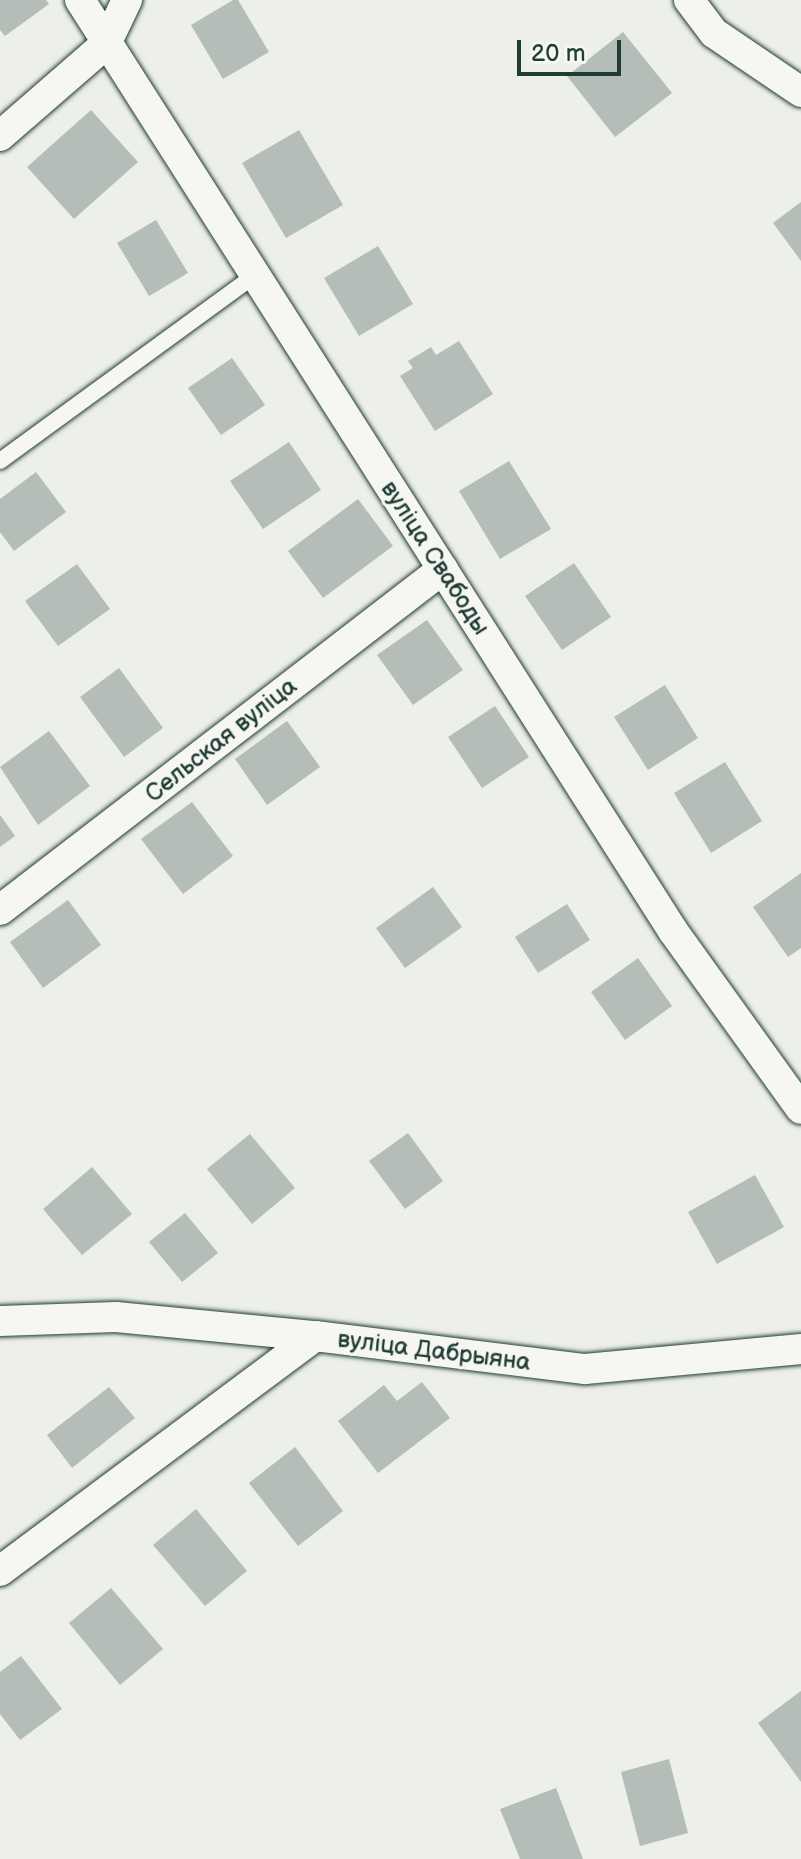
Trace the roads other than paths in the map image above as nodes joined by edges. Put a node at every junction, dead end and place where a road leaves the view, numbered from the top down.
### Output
1 (80, 0) edge
2 (127, 0) edge
3 (689, 0) edge
4 (106, 44) junction
5 (801, 92) edge
6 (0, 136) edge
7 (252, 277) junction
8 (0, 461) edge
9 (443, 569) junction
10 (0, 910) edge
11 (801, 1109) edge
12 (0, 1321) edge
13 (315, 1336) junction
14 (801, 1349) edge
15 (0, 1571) edge

1 - 4 street, вуліца Свабоды
2 - 4 street
3 - 5 street
4 - 6 street
4 - 7 street, вуліца Свабоды
7 - 8 lane
7 - 9 street, вуліца Свабоды
9 - 10 street, Сельская вуліца
9 - 11 street, вуліца Свабоды
12 - 13 street
13 - 14 street, вуліца Дабрыяна
13 - 15 street, вуліца Дабрыяна

